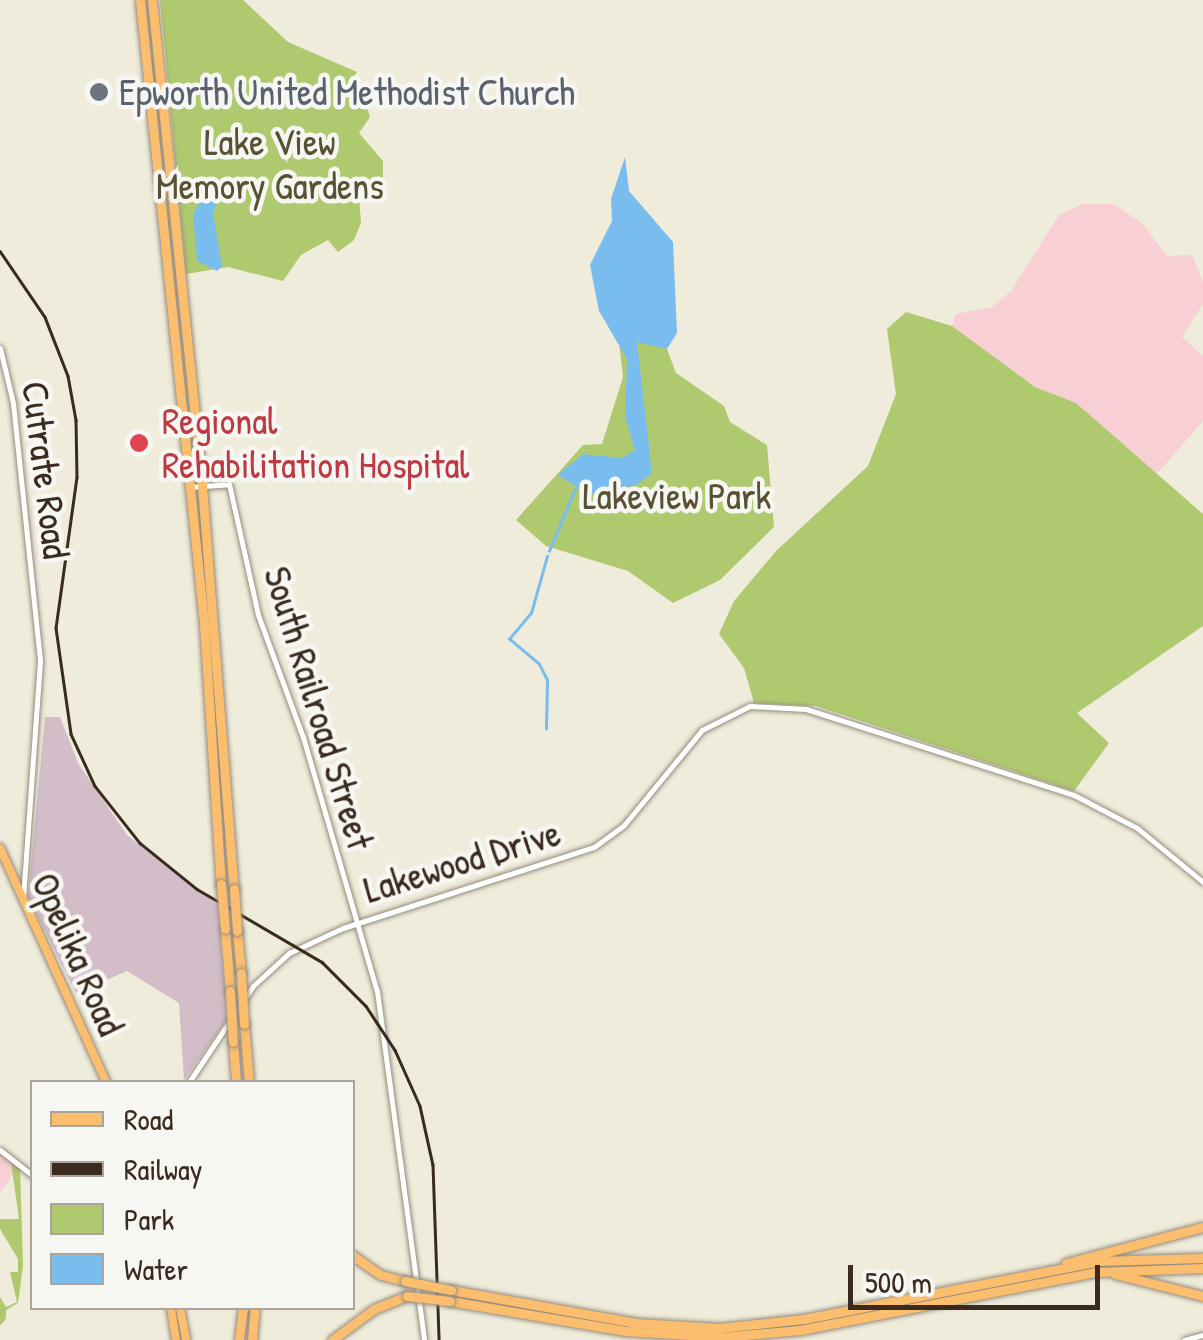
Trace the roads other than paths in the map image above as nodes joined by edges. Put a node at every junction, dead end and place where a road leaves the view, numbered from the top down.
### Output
1 (140, 0) edge
2 (152, 0) edge
3 (0, 348) edge
4 (190, 486) junction
5 (202, 486) junction
6 (0, 848) edge
7 (1203, 882) edge
8 (23, 898) junction
9 (356, 924) junction
10 (105, 1080) edge
11 (190, 1080) edge
12 (236, 1080) edge
13 (249, 1080) edge
14 (0, 1150) edge
15 (30, 1173) edge
16 (1203, 1227) edge
17 (355, 1257) edge
18 (1203, 1258) edge
19 (1203, 1268) edge
20 (1046, 1271) junction
21 (1063, 1278) junction
22 (450, 1295) junction
23 (1203, 1296) edge
24 (171, 1310) edge
25 (180, 1310) edge
26 (243, 1310) edge
27 (255, 1310) edge
28 (1203, 1335) edge
29 (176, 1340) edge
30 (186, 1340) edge
31 (239, 1340) edge
32 (252, 1340) edge
33 (332, 1340) edge
34 (424, 1340) edge
35 (1184, 1340) edge

1 - 4 highway
2 - 5 highway
3 - 8 street, Cutrate Road
4 - 5 street
4 - 12 highway, bridge
5 - 9 street, South Railroad Street
5 - 13 highway, bridge
6 - 8 main road, Opelika Road
7 - 9 street, Lakewood Drive
8 - 10 main road, Opelika Road
9 - 11 street, Lakewood Drive
9 - 34 street, South Railroad Street
14 - 15 street
16 - 20 highway
17 - 22 highway, bridge
18 - 20 highway
19 - 21 highway
20 - 22 highway
21 - 22 highway
21 - 23 highway
22 - 33 highway, bridge
24 - 29 main road
25 - 30 main road
26 - 31 highway
27 - 32 highway
28 - 35 street

